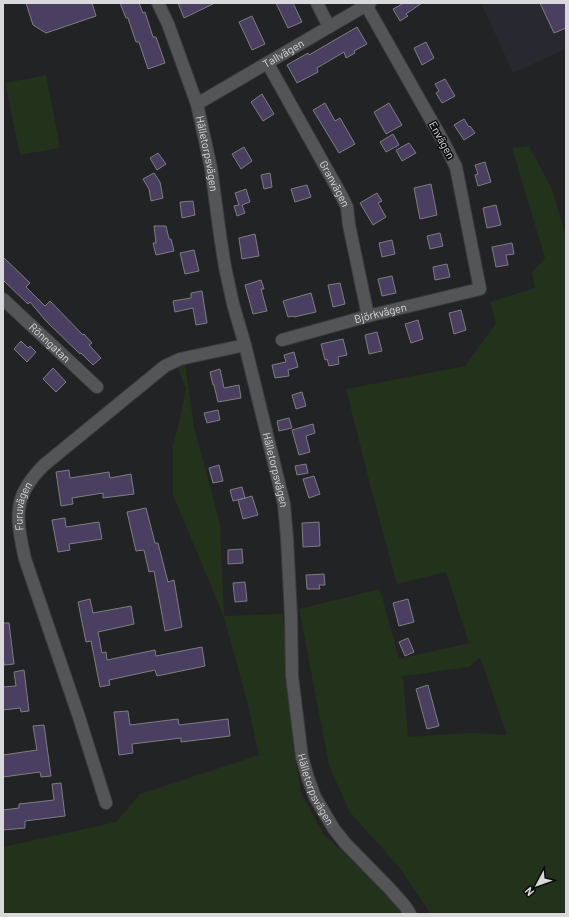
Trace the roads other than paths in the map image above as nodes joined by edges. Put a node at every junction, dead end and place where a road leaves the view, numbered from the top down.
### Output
1 (158, 3) edge
2 (317, 3) edge
3 (368, 4) edge
4 (329, 27) junction
5 (268, 64) junction
6 (197, 104) junction
7 (480, 288) joint
8 (3, 299) edge
9 (368, 316) junction
10 (282, 340) dead end
11 (245, 345) junction
12 (97, 387) dead end
13 (106, 803) dead end
14 (410, 914) edge

1 - 6 street, Hälletorpsvägen
2 - 4 street
3 - 4 street, Tallvägen
3 - 7 street, Envägen
4 - 5 street, Tallvägen
5 - 6 street, Tallvägen
5 - 9 street, Granvägen
6 - 11 street, Hälletorpsvägen
7 - 9 street, Björkvägen
8 - 12 street, Rönngatan
9 - 10 street, Björkvägen
11 - 13 street, Furuvägen
11 - 14 street, Hälletorpsvägen

